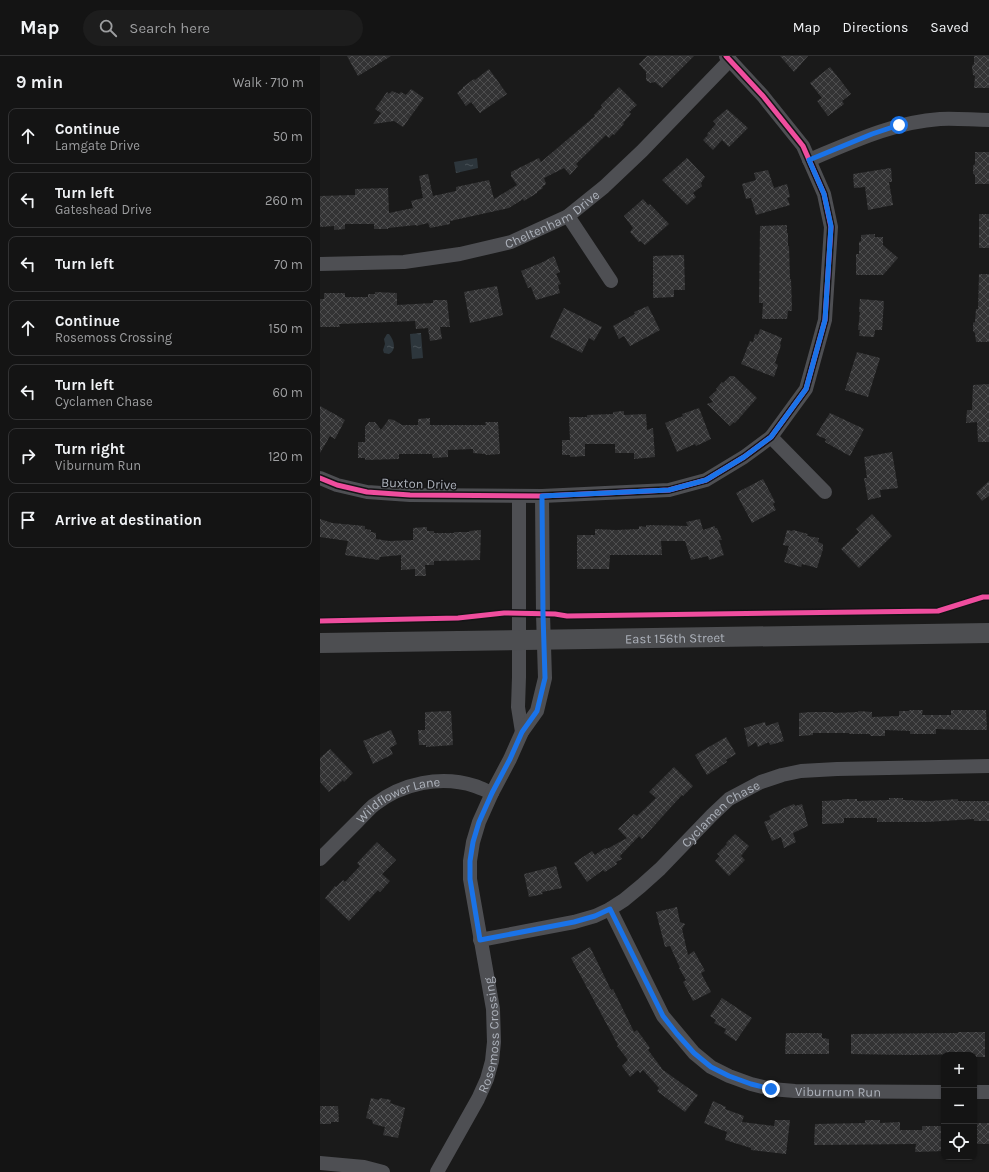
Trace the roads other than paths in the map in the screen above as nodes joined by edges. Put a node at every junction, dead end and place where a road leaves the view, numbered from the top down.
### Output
1 (728, 58) edge
2 (989, 120) edge
3 (809, 160) junction
4 (568, 216) junction
5 (320, 264) edge
6 (612, 281) dead end
7 (771, 437) junction
8 (320, 478) edge
9 (826, 492) dead end
10 (519, 496) junction
11 (542, 496) junction
12 (989, 633) edge
13 (519, 640) junction
14 (544, 640) junction
15 (320, 643) edge
16 (522, 732) junction
17 (989, 766) edge
18 (492, 793) junction
19 (320, 859) edge
20 (610, 909) junction
21 (480, 940) junction
22 (941, 1092) edge
23 (977, 1092) edge
24 (989, 1092) edge
25 (320, 1163) edge
26 (383, 1172) edge
27 (437, 1172) edge

1 - 3 street, Buxton Drive
1 - 4 street, Cheltenham Drive
2 - 3 street
3 - 7 street, Buxton Drive
4 - 5 street, Cheltenham Drive
4 - 6 street
7 - 9 street
7 - 11 street, Buxton Drive
8 - 10 street, Buxton Drive
10 - 11 street, Buxton Drive
10 - 13 street
11 - 14 street, Rosemoss Crossing
12 - 14 street, East 156th Street
13 - 14 street, East 156th Street
13 - 15 street, East 156th Street
13 - 16 street
14 - 16 street, Rosemoss Crossing
16 - 18 street, Rosemoss Crossing
17 - 20 street, Cyclamen Chase
18 - 19 street, Wildflower Lane
18 - 21 street, Rosemoss Crossing
20 - 21 street, Cyclamen Chase
20 - 22 street, Viburnum Run
21 - 27 street, Rosemoss Crossing
23 - 24 street
25 - 26 street

